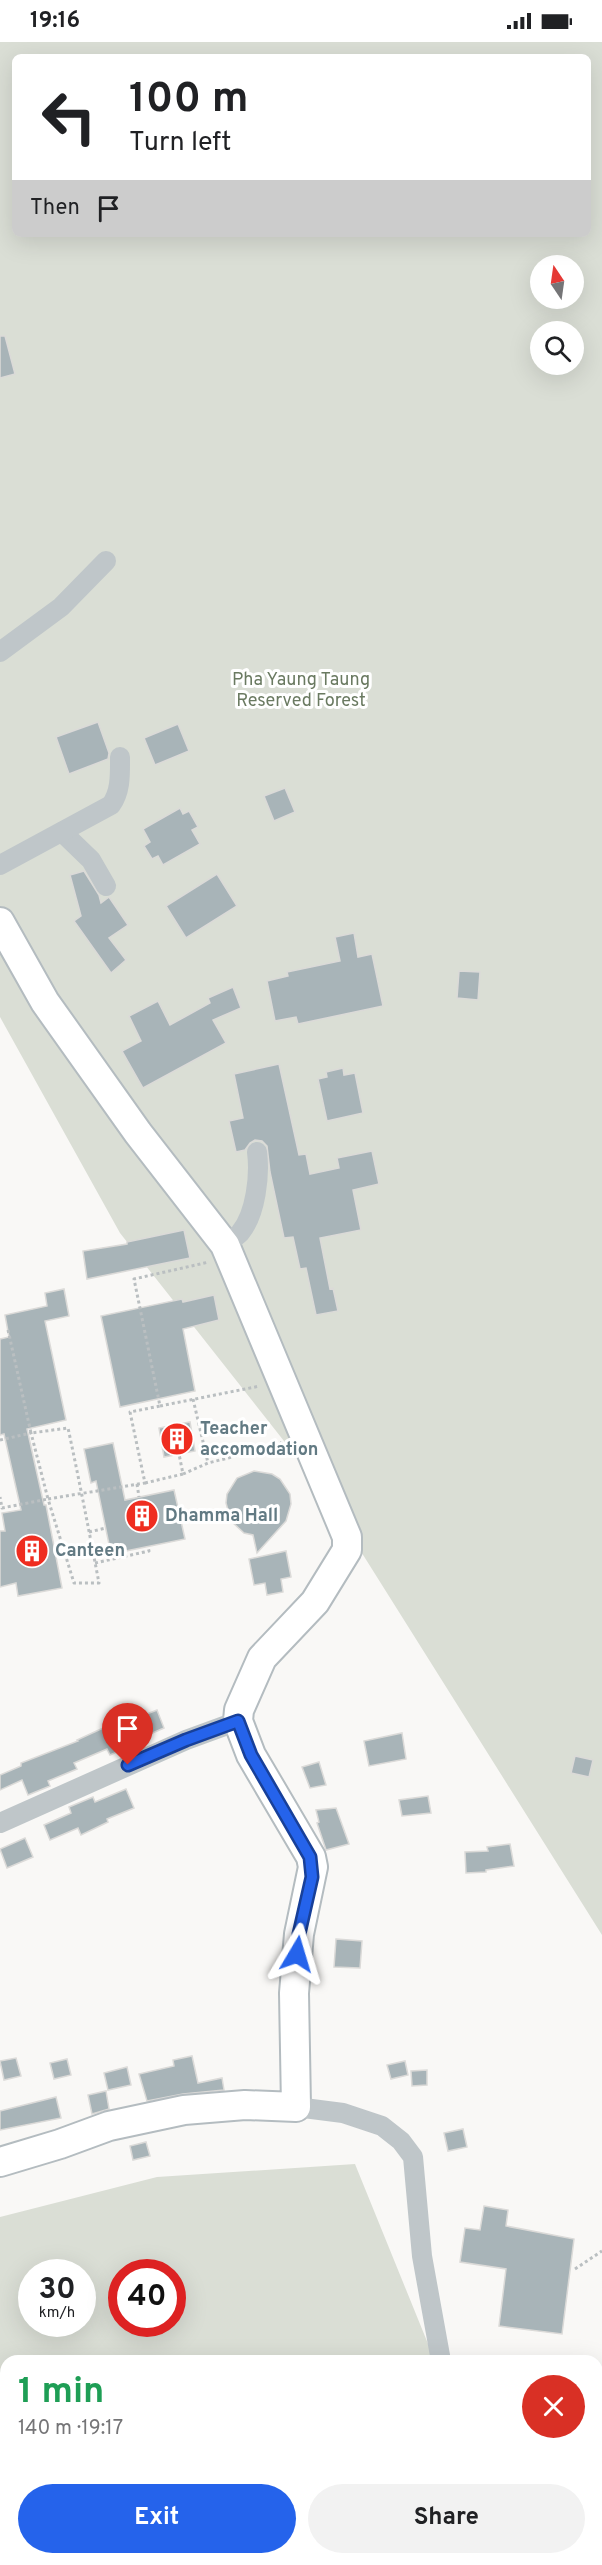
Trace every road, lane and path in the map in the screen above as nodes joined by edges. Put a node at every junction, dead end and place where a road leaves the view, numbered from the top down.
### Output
1 (106, 561) dead end
2 (0, 652) edge
3 (120, 757) dead end
4 (62, 832) junction
5 (0, 865) edge
6 (106, 886) dead end
7 (0, 922) edge
8 (257, 1152) dead end
9 (222, 1252) junction
10 (8, 1330) dead end
11 (269, 1384) dead end
12 (193, 1399) junction
13 (160, 1406) junction
14 (31, 1434) junction
15 (284, 1437) dead end
16 (0, 1440) edge
17 (179, 1454) dead end
18 (208, 1463) junction
19 (183, 1474) junction
20 (145, 1483) junction
21 (137, 1484) junction
22 (82, 1495) junction
23 (0, 1497) edge
24 (139, 1497) dead end
25 (48, 1499) junction
26 (106, 1528) dead end
27 (89, 1532) junction
28 (148, 1547) dead end
29 (95, 1563) junction
30 (238, 1721) junction
31 (0, 1823) edge
32 (296, 2107) junction
33 (0, 2162) edge
34 (602, 2251) edge
35 (575, 2269) dead end
36 (440, 2355) edge

1 - 2 street
3 - 4 street
4 - 5 street
4 - 6 street
7 - 9 street
8 - 9 street
9 - 13 path
9 - 30 street
10 - 14 path
11 - 12 path
12 - 13 path
12 - 18 path
13 - 20 path
14 - 16 path
14 - 22 path
14 - 25 path
15 - 18 path
17 - 19 path
18 - 19 path
19 - 20 path
20 - 21 path
21 - 22 path
21 - 24 path
22 - 25 path
22 - 27 path
23 - 25 path
25 - 29 path
26 - 27 path
27 - 29 path
28 - 29 path
30 - 31 street
30 - 32 street
32 - 33 street
32 - 36 street
34 - 35 path

